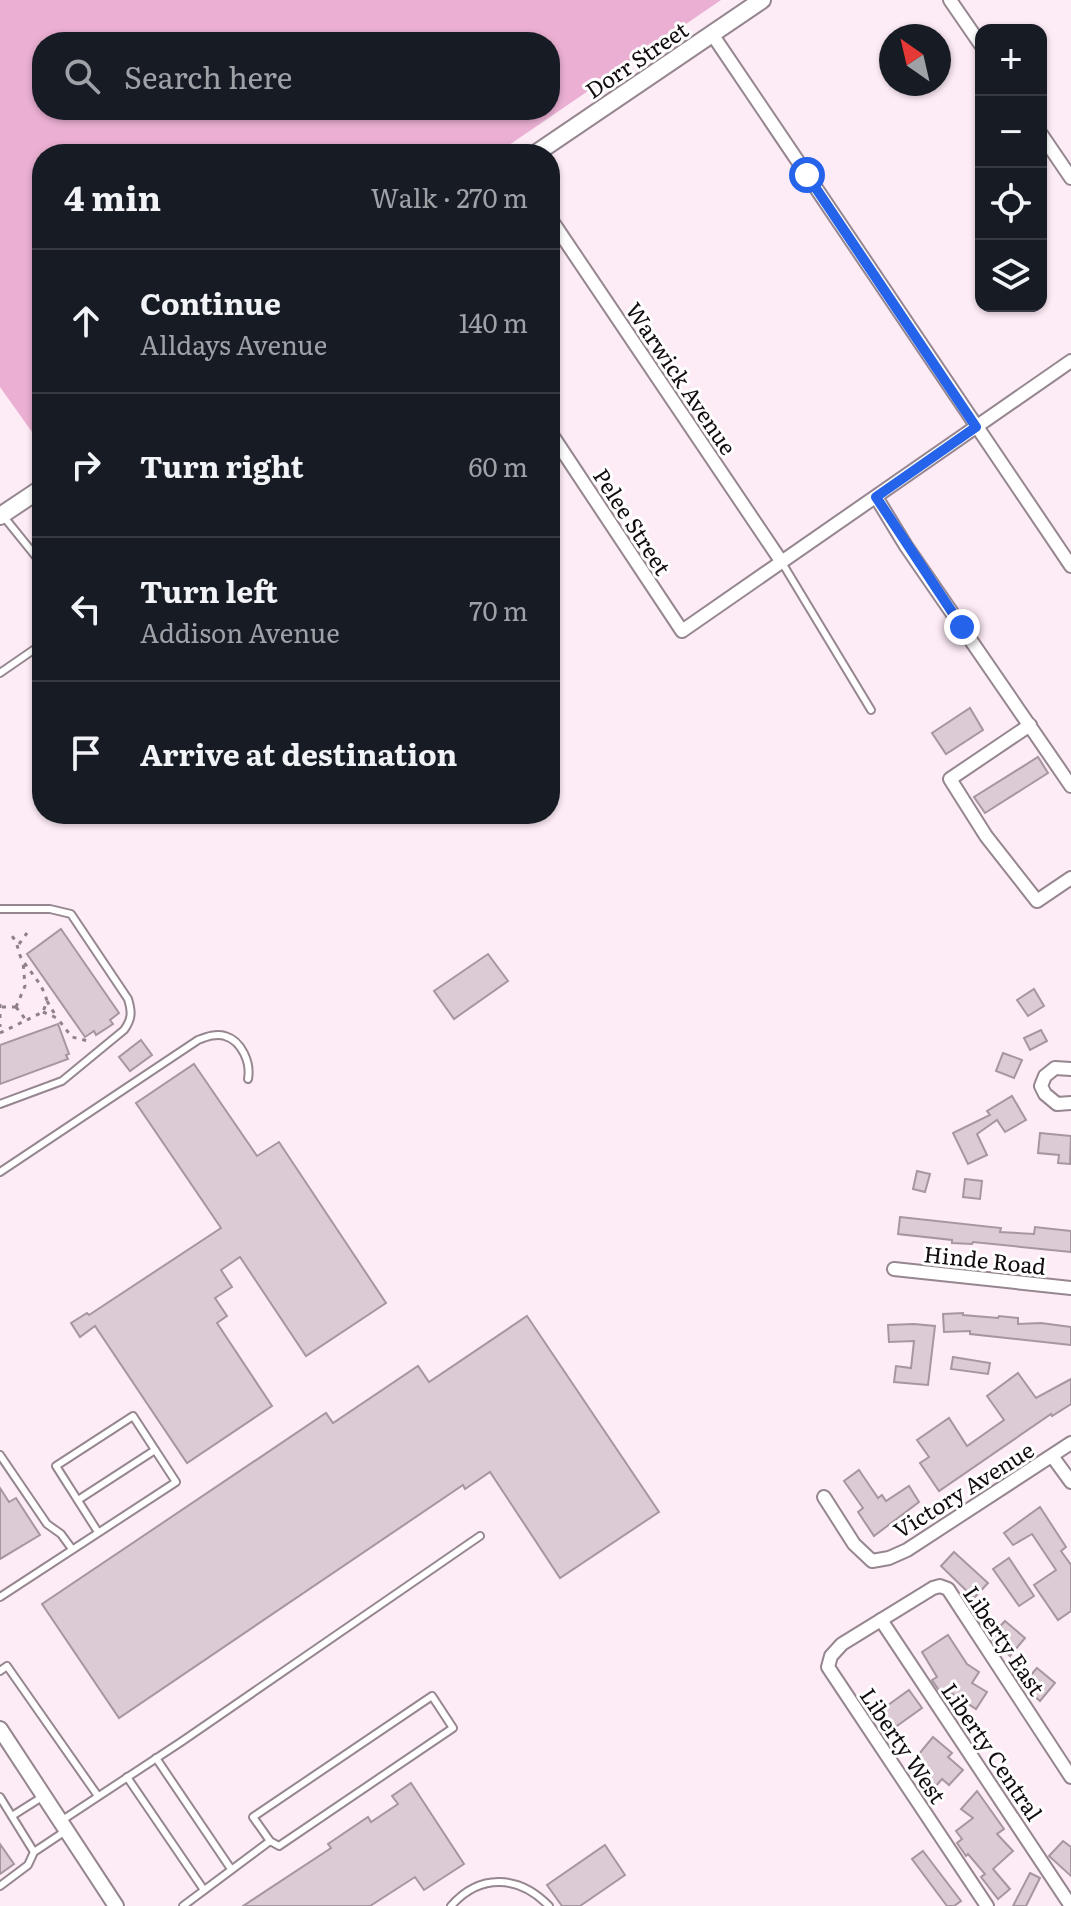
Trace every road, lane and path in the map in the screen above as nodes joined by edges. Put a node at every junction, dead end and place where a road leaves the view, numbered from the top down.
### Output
1 (762, 0) edge
2 (951, 0) edge
3 (712, 34) junction
4 (975, 36) edge
5 (1047, 143) edge
6 (550, 144) edge
7 (1071, 178) edge
8 (560, 238) edge
9 (1070, 365) edge
10 (976, 427) junction
11 (560, 447) edge
12 (32, 495) edge
13 (876, 497) junction
14 (1, 515) edge
15 (32, 552) edge
16 (781, 561) junction
17 (1071, 566) edge
18 (32, 651) edge
19 (0, 673) edge
20 (871, 710) dead end
21 (1030, 725) junction
22 (1071, 786) edge
23 (1071, 878) edge
24 (0, 909) edge
25 (9, 932) dead end
26 (27, 933) dead end
27 (19, 944) junction
28 (22, 960) junction
29 (26, 980) junction
30 (38, 982) junction
31 (47, 1001) junction
32 (1, 1005) edge
33 (16, 1007) junction
34 (43, 1012) junction
35 (57, 1018) junction
36 (27, 1021) junction
37 (0, 1027) edge
38 (0, 1033) edge
39 (94, 1043) dead end
40 (1071, 1069) edge
41 (248, 1079) dead end
42 (1071, 1103) edge
43 (0, 1104) edge
44 (0, 1172) edge
45 (894, 1269) dead end
46 (1071, 1288) edge
47 (1071, 1443) edge
48 (155, 1450) junction
49 (0, 1455) edge
50 (1052, 1456) junction
51 (1071, 1482) edge
52 (824, 1497) dead end
53 (78, 1500) junction
54 (98, 1532) junction
55 (480, 1536) dead end
56 (72, 1549) junction
57 (0, 1597) edge
58 (881, 1620) junction
59 (0, 1671) edge
60 (0, 1729) edge
61 (5, 1747) edge
62 (156, 1758) junction
63 (127, 1777) junction
64 (1071, 1777) edge
65 (44, 1796) junction
66 (98, 1796) junction
67 (0, 1797) edge
68 (12, 1816) junction
69 (64, 1825) junction
70 (270, 1841) junction
71 (34, 1852) junction
72 (231, 1869) junction
73 (0, 1886) edge
74 (204, 1890) junction
75 (1066, 1902) edge
76 (116, 1906) edge
77 (183, 1906) edge
78 (451, 1906) edge
79 (549, 1906) edge
80 (987, 1906) edge

1 - 3 main road, Dorr Street
2 - 4 street
3 - 6 main road, Dorr Street
3 - 10 street
5 - 7 street
8 - 16 street, Warwick Avenue
9 - 10 street
10 - 13 street
10 - 17 street
11 - 16 street, Pelee Street
12 - 14 main road
13 - 16 street
13 - 21 street
14 - 15 lane
16 - 20 lane
18 - 19 lane
21 - 22 street
21 - 23 street
24 - 43 lane
25 - 27 path
26 - 27 path
27 - 28 path
28 - 29 path
28 - 30 path
29 - 30 path
29 - 33 path
30 - 31 path
31 - 34 path
31 - 35 path
32 - 33 path
32 - 37 path
33 - 36 path
34 - 35 path
34 - 36 path
35 - 39 path
36 - 38 path
40 - 42 street
41 - 44 lane
45 - 46 street, Hinde Road
47 - 50 street, Victory Avenue
48 - 53 lane
48 - 53 lane
48 - 54 lane
49 - 56 lane
50 - 51 street
50 - 52 street, Victory Avenue
53 - 54 lane
54 - 56 lane
55 - 62 lane
56 - 57 lane
58 - 64 street, Liberty East
58 - 75 street, Liberty Central
58 - 80 street, Liberty West
59 - 66 lane
60 - 61 street
61 - 65 street
62 - 63 lane
62 - 72 lane
63 - 66 lane
63 - 74 lane
65 - 68 lane
65 - 69 street
66 - 69 lane
67 - 68 lane
68 - 71 lane
69 - 71 lane
69 - 76 street
70 - 70 lane
70 - 72 lane
71 - 73 lane
72 - 74 lane
74 - 77 lane
78 - 79 lane

